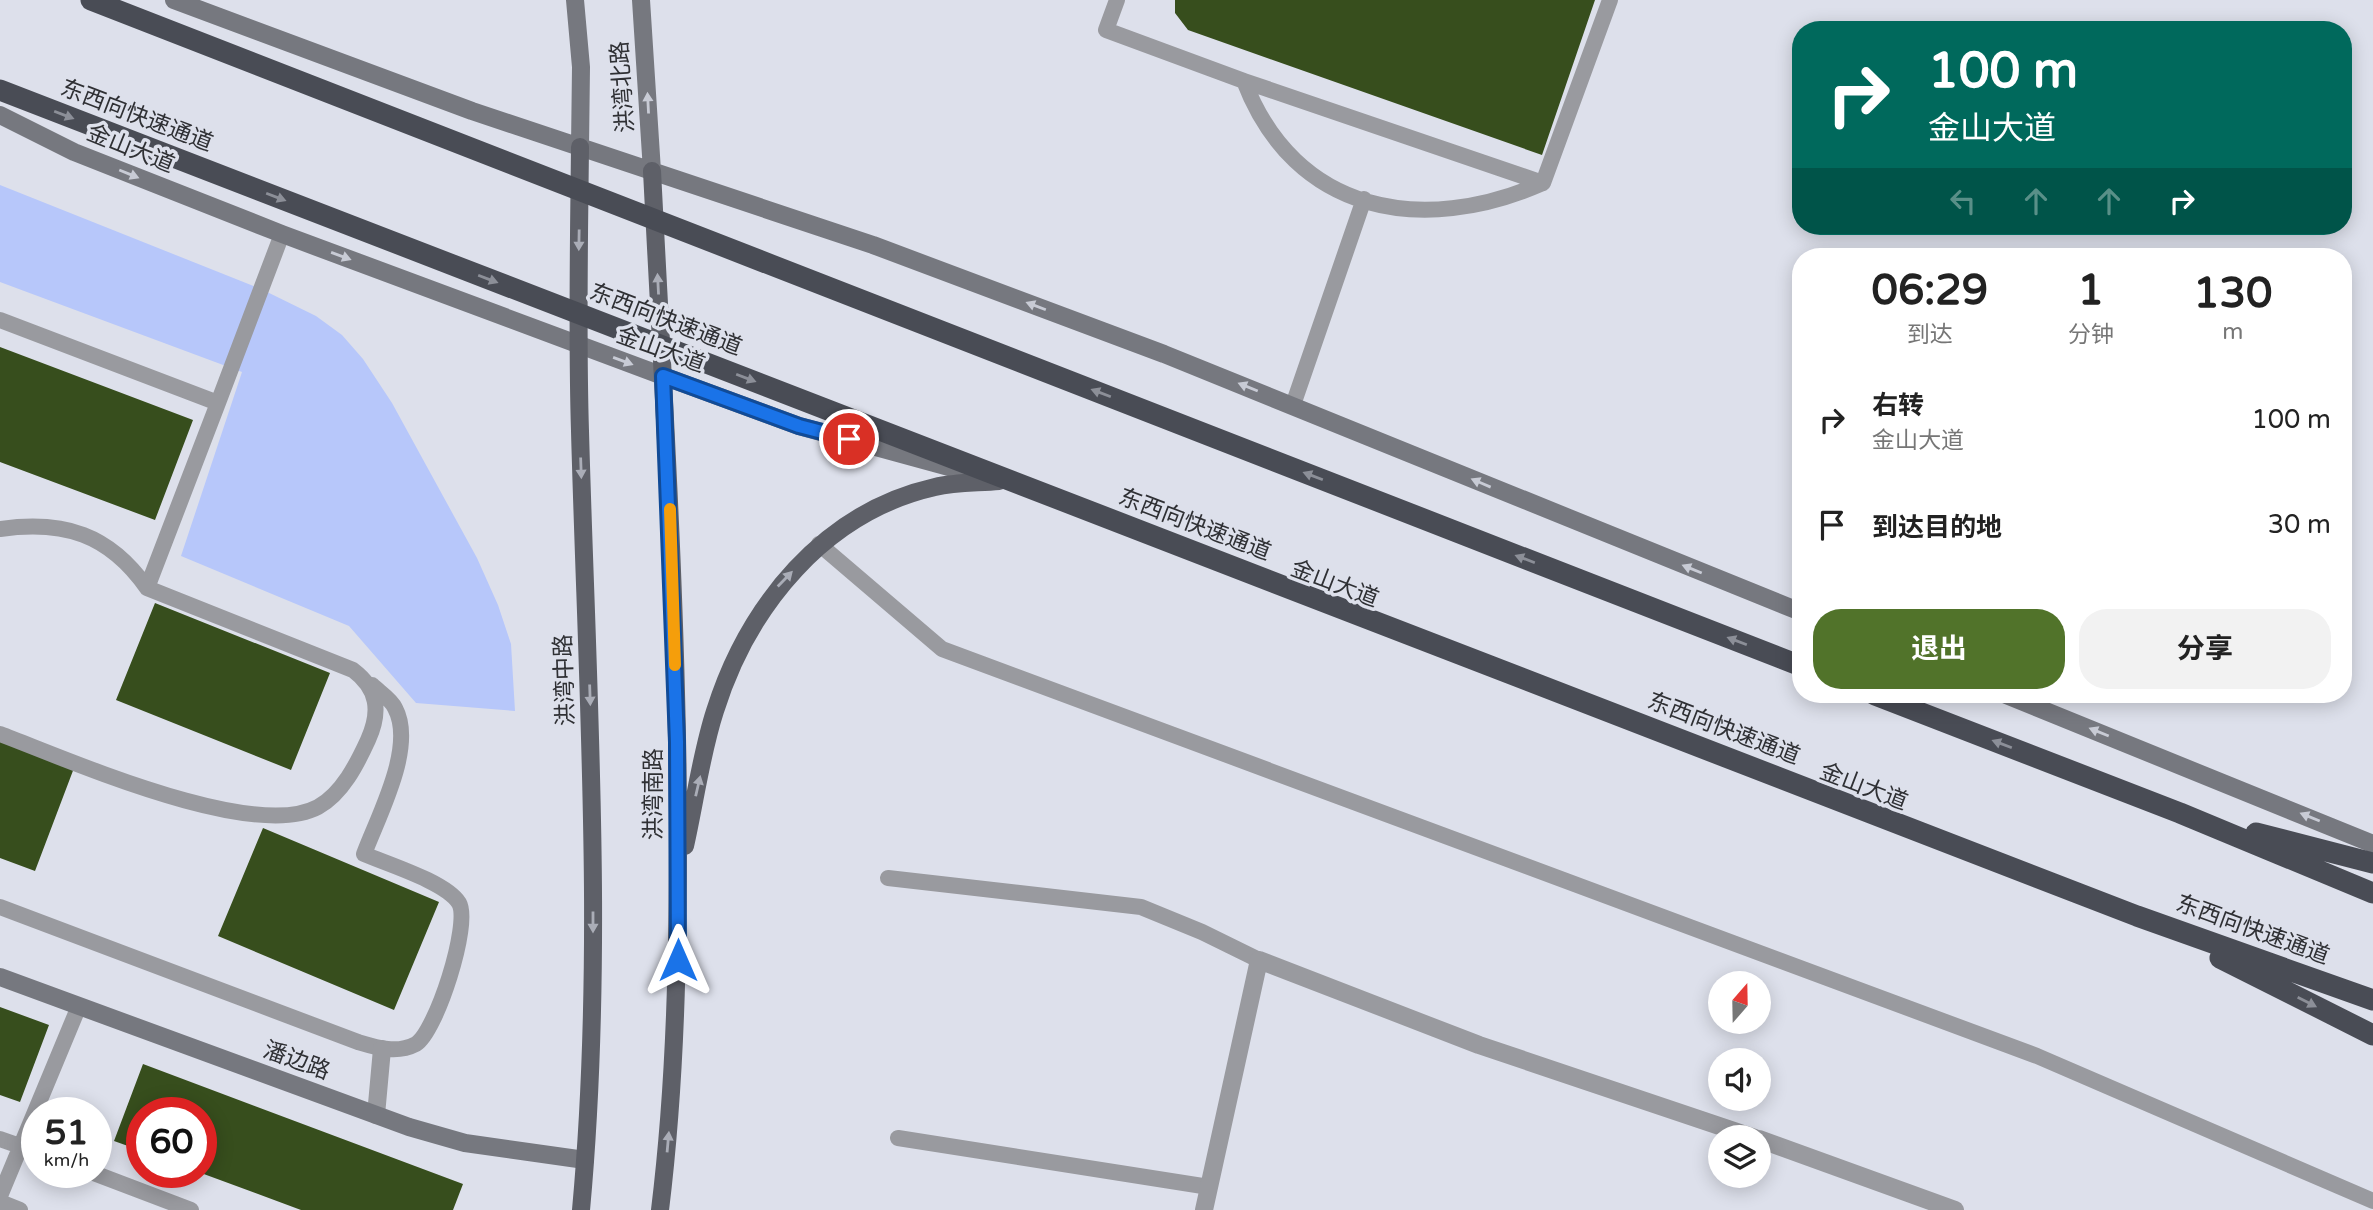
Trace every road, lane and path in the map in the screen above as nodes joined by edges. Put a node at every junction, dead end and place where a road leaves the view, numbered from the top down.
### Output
1 (91, 0) edge
2 (174, 0) edge
3 (575, 0) edge
4 (641, 0) edge
5 (1117, 0) edge
6 (1610, 0) edge
7 (1244, 80) junction
8 (0, 90) edge
9 (0, 115) edge
10 (580, 147) junction
11 (652, 171) junction
12 (1543, 184) junction
13 (1364, 199) junction
14 (282, 234) junction
15 (0, 320) edge
16 (578, 345) junction
17 (663, 376) junction
18 (218, 404) junction
19 (1293, 405) junction
20 (999, 481) junction
21 (0, 529) edge
22 (819, 544) junction
23 (147, 587) junction
24 (1792, 608) edge
25 (1792, 662) edge
26 (367, 681) junction
27 (1896, 703) edge
28 (2026, 703) edge
29 (0, 734) edge
30 (2180, 813) junction
31 (2373, 844) edge
32 (2373, 863) edge
33 (678, 877) junction
34 (888, 878) dead end
35 (2373, 893) edge
36 (0, 907) edge
37 (2137, 916) junction
38 (1259, 960) junction
39 (0, 977) edge
40 (2373, 1000) edge
41 (79, 1006) junction
42 (2373, 1007) edge
43 (2373, 1035) edge
44 (382, 1049) junction
45 (376, 1115) junction
46 (1718, 1125) edge
47 (898, 1138) dead end
48 (0, 1139) edge
49 (1771, 1143) edge
50 (20, 1146) junction
51 (585, 1160) junction
52 (112, 1180) edge
53 (1209, 1187) junction
54 (0, 1196) edge
55 (2373, 1201) edge
56 (0, 1202) edge
57 (20, 1210) edge
58 (191, 1210) edge
59 (581, 1210) edge
60 (660, 1210) edge
61 (1204, 1210) edge
62 (1955, 1210) edge

25 -> 1 highway
2 - 10 main road
3 - 10 main road, 洪湾北路
11 -> 4 main road, 洪湾北路
5 - 7 lane
6 - 12 lane
7 - 12 lane
7 - 13 lane
8 -> 37 highway, 东西向快速通道
9 -> 14 main road, 金山大道
10 - 11 main road
10 -> 16 main road, 洪湾中路
17 -> 11 main road, 洪湾南路
19 -> 11 main road
12 - 13 lane
13 - 19 lane
14 -> 16 main road, 金山大道
14 - 18 lane
15 - 18 lane
16 -> 17 main road, 金山大道
16 -> 51 main road, 洪湾中路
17 - 20 main road, 金山大道
17 - 33 main road, 洪湾南路
18 - 23 lane
24 -> 19 main road
20 - 22 main road
20 - 42 main road, 金山大道
21 - 23 lane
33 -> 22 main road
22 - 55 lane
23 - 26 lane
26 - 29 lane
26 - 44 lane
30 -> 27 highway
31 -> 28 main road
30 - 32 highway
30 - 35 highway
60 -> 33 main road, 洪湾南路
34 - 38 lane
36 - 44 lane
37 - 40 highway, 东西向快速通道
37 -> 43 highway
38 - 46 street
38 - 53 street
39 - 41 main road, 潘边路
41 - 45 main road, 潘边路
41 - 50 lane
44 - 45 street
45 - 51 main road, 潘边路
47 - 53 lane
48 - 50 lane
49 - 62 street
50 - 54 lane
51 - 59 main road, 洪湾中路
52 - 58 lane
53 - 61 street
56 - 57 lane

